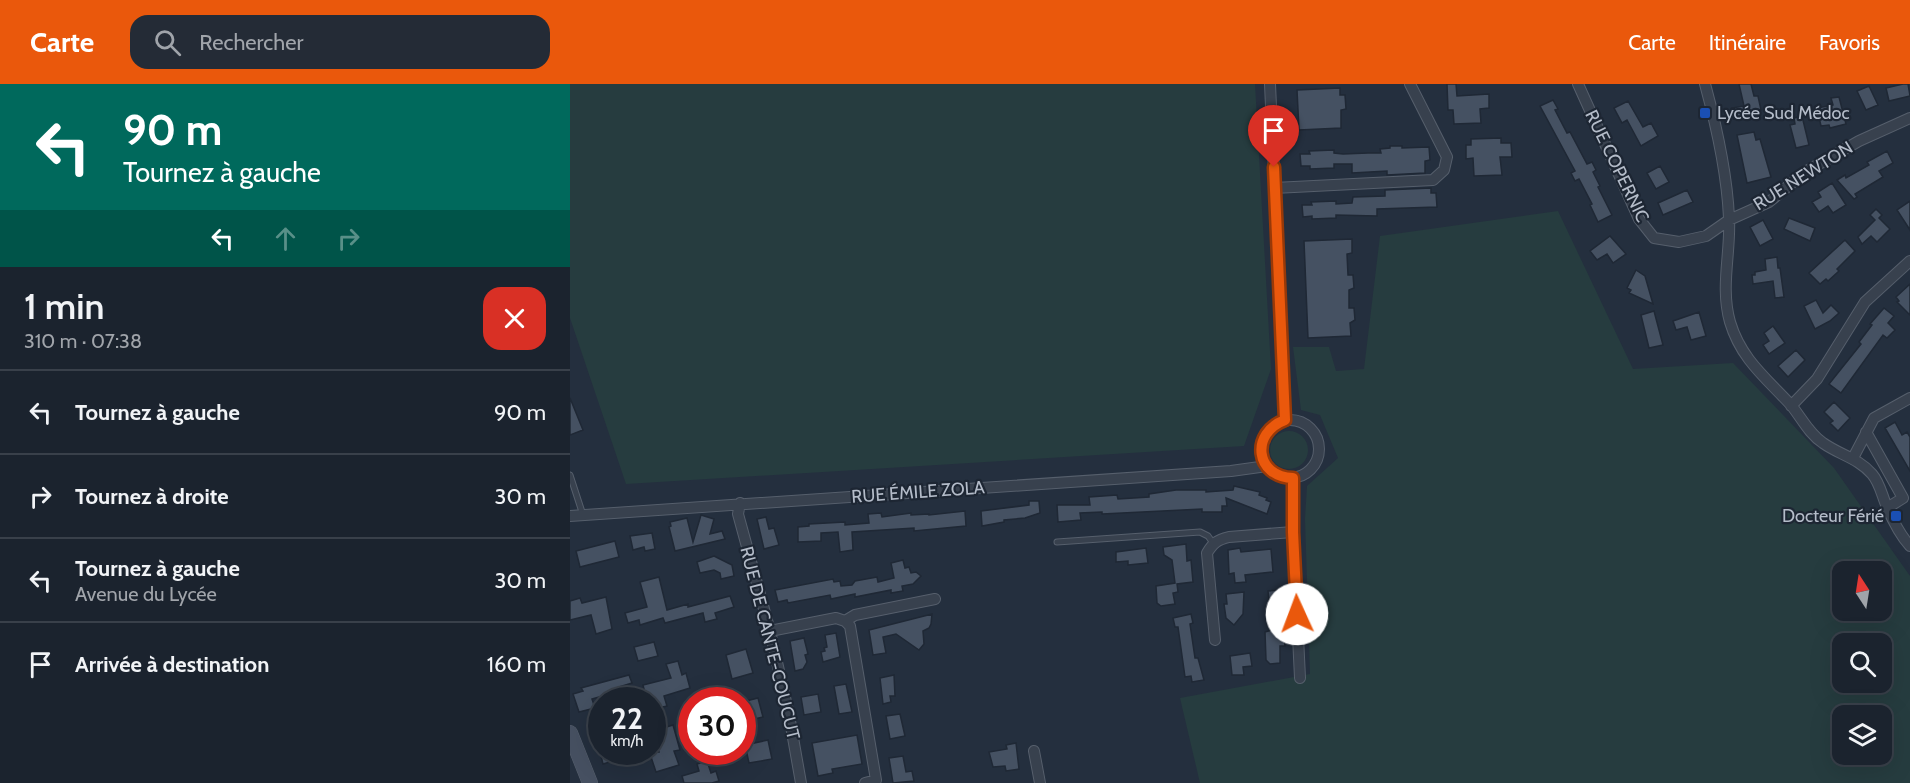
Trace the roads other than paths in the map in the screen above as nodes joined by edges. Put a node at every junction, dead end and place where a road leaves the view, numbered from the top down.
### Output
1 (1270, 84) edge
2 (1410, 84) edge
3 (1578, 84) edge
4 (1705, 84) edge
5 (1910, 118) edge
6 (1274, 188) junction
7 (1730, 220) junction
8 (1910, 261) edge
9 (1910, 398) edge
10 (1791, 406) junction
11 (1285, 420) junction
12 (1866, 432) junction
13 (1853, 458) junction
14 (1267, 466) junction
15 (570, 475) edge
16 (1293, 478) junction
17 (1907, 500) edge
18 (740, 503) junction
19 (1887, 508) junction
20 (583, 515) junction
21 (570, 516) edge
22 (1293, 532) junction
23 (1057, 542) dead end
24 (1213, 543) junction
25 (1910, 546) edge
26 (935, 600) dead end
27 (845, 621) junction
28 (770, 631) junction
29 (1215, 640) dead end
30 (1300, 678) dead end
31 (570, 733) edge
32 (1034, 751) dead end
33 (590, 783) edge
34 (801, 783) edge
35 (865, 783) edge
36 (1040, 783) edge

1 - 6 street
2 - 6 street
3 - 7 street, RUE COPERNIC
4 - 7 street
5 - 7 street, RUE NEWTON
6 - 11 street
7 - 10 street
8 - 10 street
9 - 12 street
10 - 13 street
11 - 14 street
11 - 16 street
12 - 13 street
12 - 17 street
13 - 19 street
14 - 16 street
14 - 18 street, RUE ÉMILE ZOLA
15 - 20 lane
16 - 22 street
17 - 19 street
18 - 20 street, RUE ÉMILE ZOLA
18 - 28 street, RUE DE CANTE-COUCUT
19 - 25 street
20 - 21 street, RUE ÉMILE ZOLA
22 - 24 street
22 - 30 street
23 - 24 lane
24 - 29 street
26 - 27 street
27 - 28 street
27 - 35 street
28 - 34 street, RUE DE CANTE-COUCUT
31 - 33 street
32 - 36 street

